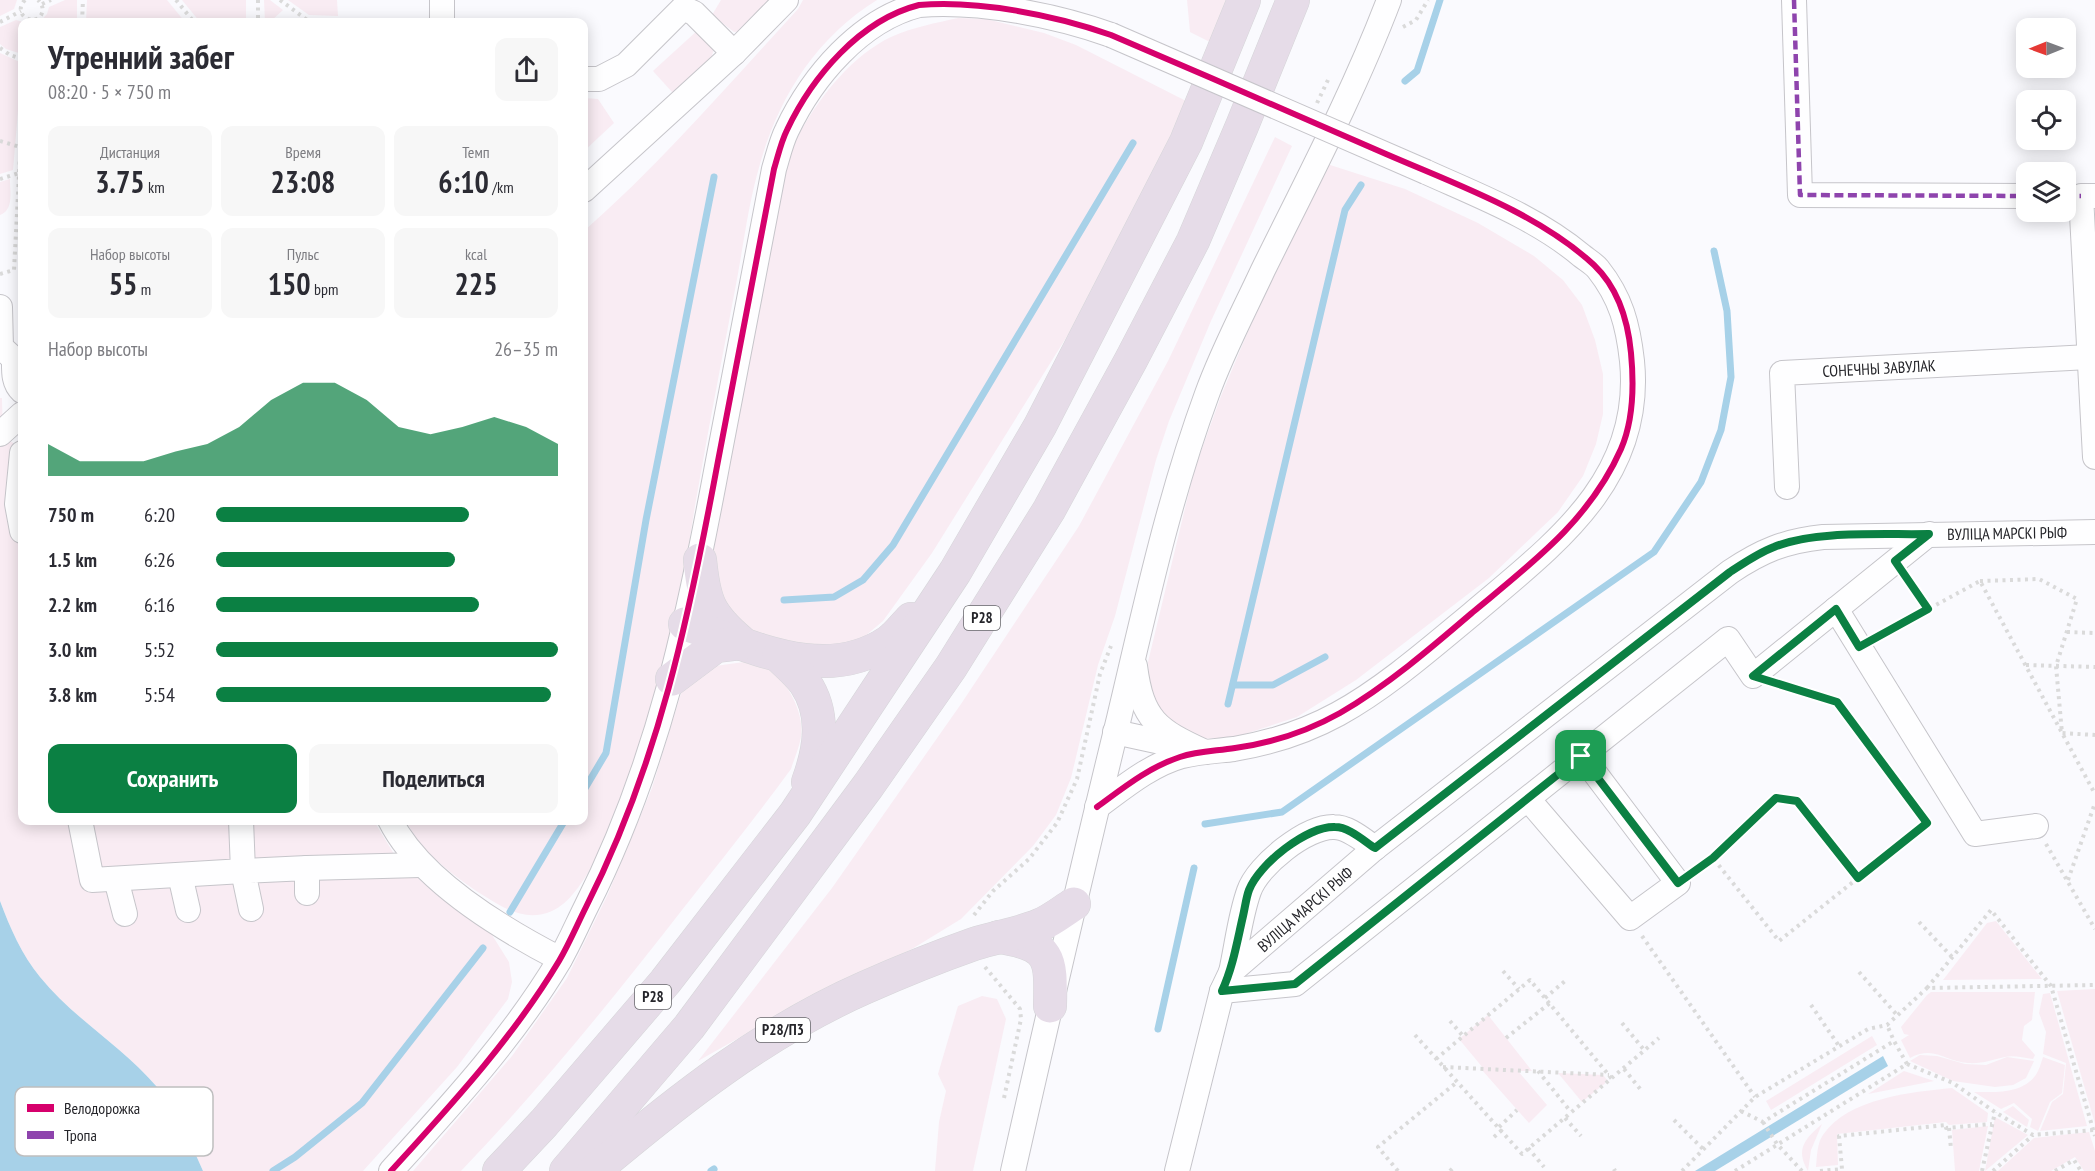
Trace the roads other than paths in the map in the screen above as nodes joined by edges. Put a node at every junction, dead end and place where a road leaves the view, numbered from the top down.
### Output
1 (441, 0) edge
2 (786, 0) edge
3 (1244, 0) edge
4 (1293, 0) edge
5 (1389, 0) edge
6 (1794, 0) edge
7 (442, 18) edge
8 (734, 53) junction
9 (588, 79) edge
10 (588, 186) edge
11 (2016, 195) edge
12 (2081, 196) edge
13 (0, 307) edge
14 (2089, 357) junction
15 (18, 359) edge
16 (18, 388) edge
17 (0, 390) edge
18 (18, 391) edge
19 (18, 418) edge
20 (0, 434) edge
21 (2095, 457) edge
22 (1787, 487) dead end
23 (18, 494) edge
24 (18, 509) edge
25 (2095, 532) edge
26 (1929, 534) junction
27 (700, 560) junction
28 (955, 572) junction
29 (1836, 609) junction
30 (685, 624) junction
31 (741, 642) junction
32 (778, 656) junction
33 (1133, 656) junction
34 (672, 678) junction
35 (1115, 732) junction
36 (1205, 752) junction
37 (1581, 756) junction
38 (1528, 799) junction
39 (1097, 807) junction
40 (795, 814) junction
41 (81, 825) edge
42 (241, 825) edge
43 (392, 825) edge
44 (2036, 826) road end
45 (1375, 848) junction
46 (420, 865) junction
47 (307, 868) junction
48 (243, 871) junction
49 (180, 875) junction
50 (116, 879) junction
51 (307, 893) dead end
52 (1074, 904) junction
53 (188, 909) dead end
54 (251, 909) dead end
55 (125, 914) dead end
56 (999, 937) junction
57 (560, 959) junction
58 (1226, 982) junction
59 (1050, 1006) junction
60 (391, 1171) edge
61 (499, 1171) edge
62 (566, 1171) edge
63 (594, 1171) edge
64 (1012, 1171) edge
65 (1177, 1171) edge

1 - 7 street
2 - 8 street
3 - 28 highway, Р28
4 - 62 highway, Р28
5 - 33 street
6 - 11 street
8 - 9 street
8 - 10 street
12 - 14 street
13 - 15 street
14 - 21 street
14 - 22 street, СОНЕЧНЫ ЗАВУЛАК
15 - 16 street
17 - 18 street
19 - 20 street
23 - 24 street
25 - 26 street, ВУЛІЦА МАРСКІ РЫФ
26 - 29 street
26 - 45 street, ВУЛІЦА МАРСКІ РЫФ
27 - 30 street
27 - 31 highway
27 - 36 street, bridge
28 - 32 highway
28 - 40 highway, Р28
29 - 37 street
29 - 44 street
30 - 31 highway
30 - 34 street
31 - 32 highway
31 - 34 highway
32 - 40 highway
33 - 35 street
33 - 36 street
34 - 57 street
35 - 36 street
35 - 39 street
36 - 39 street
37 - 38 street
37 - 38 street
38 - 58 street
39 - 52 street
40 - 61 highway, Р28
41 - 50 street
42 - 48 street
43 - 46 street
45 - 58 street, ВУЛІЦА МАРСКІ РЫФ
45 - 58 street
46 - 47 street
46 - 57 street
47 - 48 street
47 - 51 street
48 - 49 street
48 - 54 street
49 - 50 street
49 - 53 street
50 - 55 street
52 - 56 highway, Р28/П3
52 - 59 street
56 - 59 highway
56 - 63 highway, Р28/П3
57 - 60 street
58 - 65 street
59 - 64 street

